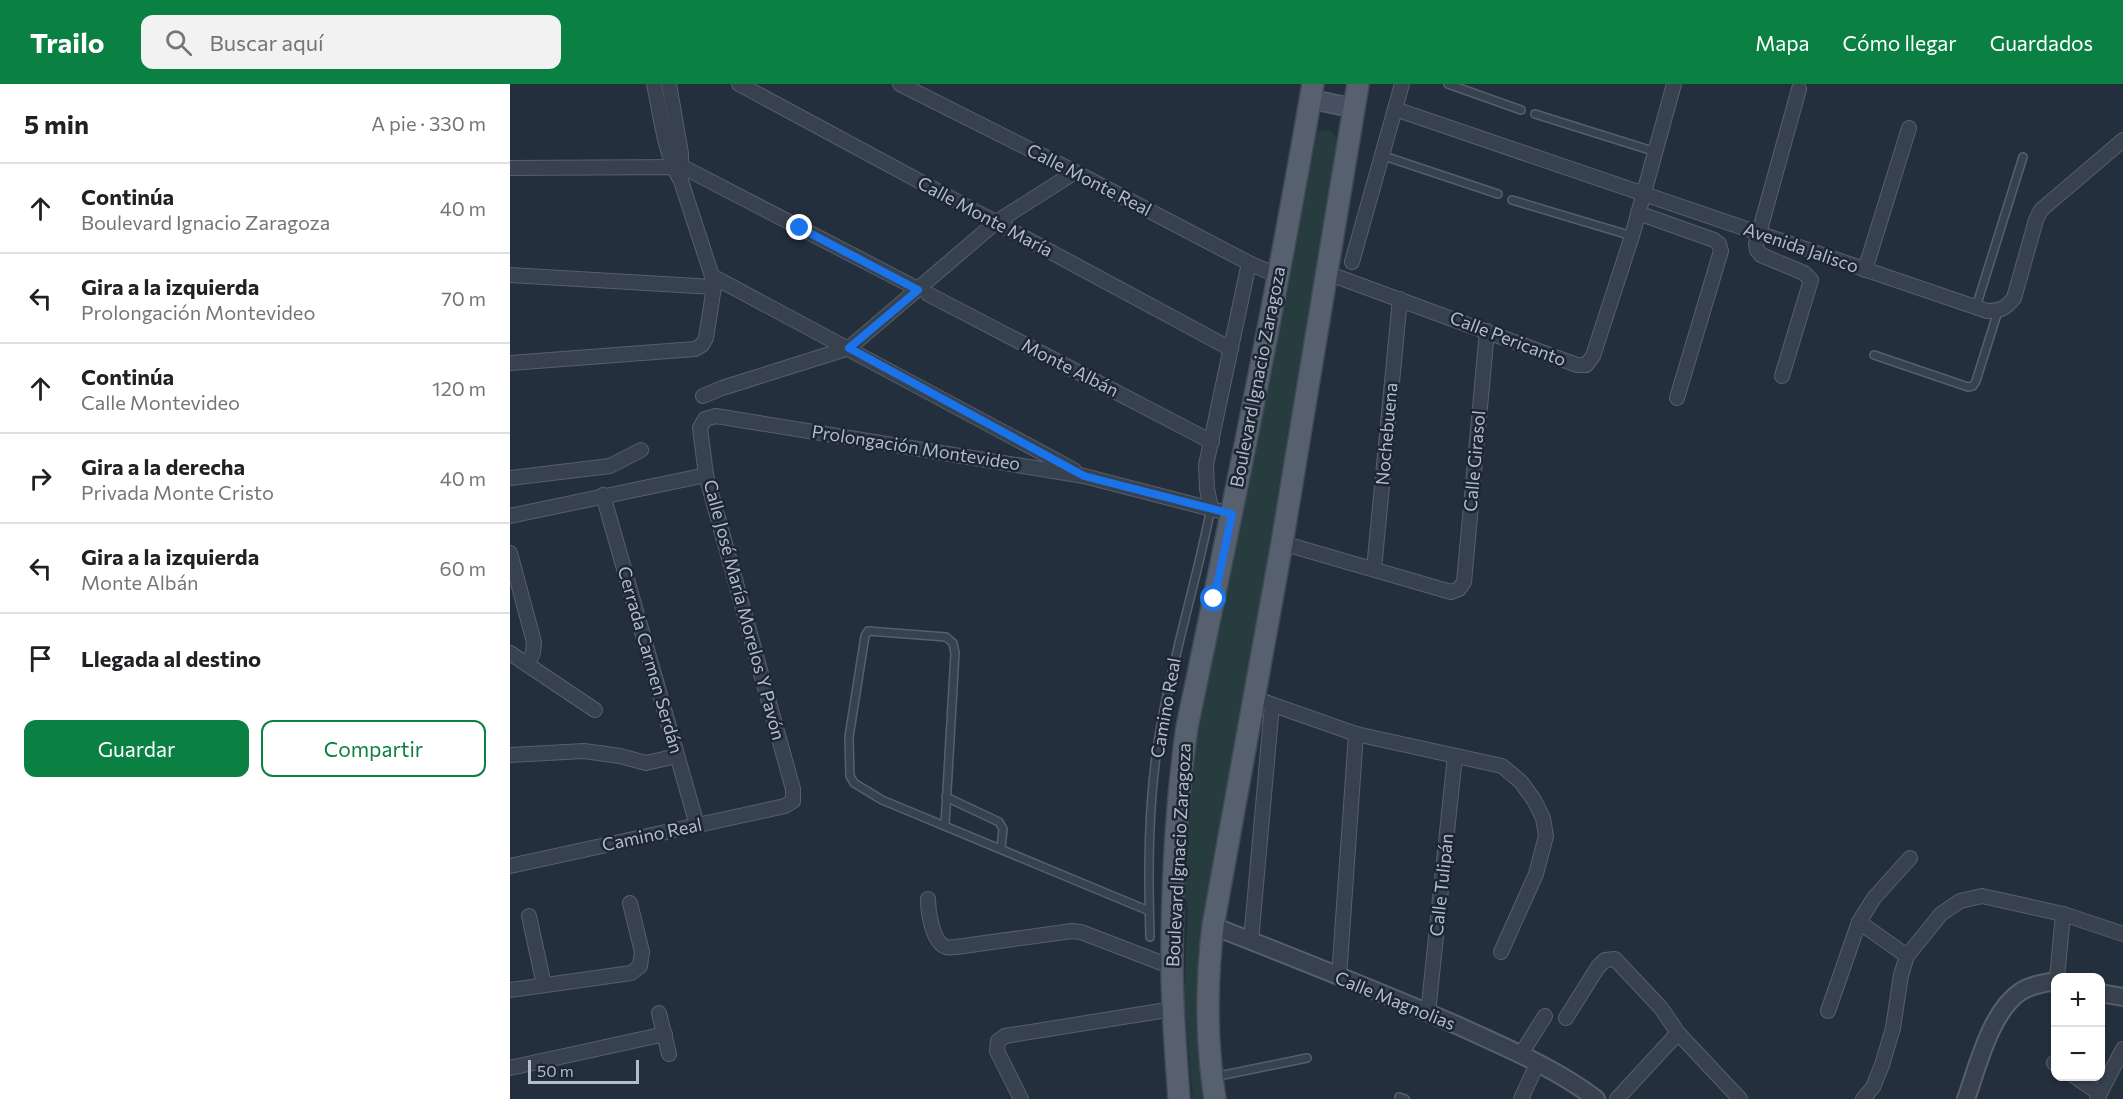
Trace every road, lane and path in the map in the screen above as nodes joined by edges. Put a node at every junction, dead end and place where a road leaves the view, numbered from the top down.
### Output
1 (654, 84) edge
2 (669, 84) edge
3 (739, 84) edge
4 (900, 84) edge
5 (1358, 84) edge
6 (1402, 84) edge
7 (1448, 84) edge
8 (1674, 84) edge
9 (1799, 89) dead end
10 (1312, 91) edge
11 (1353, 108) junction
12 (1395, 109) junction
13 (1521, 110) dead end
14 (1535, 114) dead end
15 (1910, 128) dead end
16 (2123, 140) edge
17 (1656, 152) junction
18 (1384, 156) junction
19 (2023, 158) dead end
20 (510, 168) edge
21 (679, 172) junction
22 (1076, 172) junction
23 (1644, 193) junction
24 (1498, 194) dead end
25 (1512, 200) dead end
26 (1638, 213) junction
27 (995, 223) junction
28 (1758, 234) junction
29 (1632, 236) junction
30 (1352, 262) dead end
31 (1249, 263) junction
32 (1865, 270) junction
33 (1327, 273) junction
34 (510, 275) edge
35 (1278, 276) junction
36 (713, 281) junction
37 (923, 292) junction
38 (1400, 299) junction
39 (1976, 307) junction
40 (1998, 311) junction
41 (1487, 331) junction
42 (849, 348) junction
43 (1231, 350) junction
44 (1874, 355) dead end
45 (510, 363) edge
46 (1782, 376) dead end
47 (703, 396) dead end
48 (1677, 398) dead end
49 (705, 419) joint
50 (1212, 442) junction
51 (641, 450) dead end
52 (706, 475) junction
53 (1084, 476) junction
54 (510, 478) edge
55 (603, 495) junction
56 (1211, 508) junction
57 (1232, 514) junction
58 (510, 516) edge
59 (1282, 543) junction
60 (510, 553) edge
61 (1374, 569) junction
62 (510, 653) edge
63 (528, 665) junction
64 (1263, 702) junction
65 (595, 710) dead end
66 (1356, 734) junction
67 (510, 754) edge
68 (677, 756) junction
69 (1455, 756) junction
70 (946, 797) junction
71 (793, 801) joint
72 (697, 825) junction
73 (945, 825) junction
74 (1001, 848) junction
75 (1911, 858) dead end
76 (510, 866) edge
77 (928, 899) dead end
78 (630, 903) dead end
79 (1149, 911) junction
80 (2063, 914) junction
81 (529, 916) dead end
82 (1859, 922) junction
83 (1213, 926) junction
84 (2123, 934) edge
85 (1150, 937) dead end
86 (1251, 941) junction
87 (1501, 952) dead end
88 (1907, 956) junction
89 (1172, 967) junction
90 (2057, 973) edge
91 (1339, 977) junction
92 (2051, 980) edge
93 (544, 985) junction
94 (510, 990) edge
95 (2105, 994) edge
96 (2123, 997) edge
97 (1173, 1008) junction
98 (1828, 1011) dead end
99 (659, 1013) dead end
100 (1428, 1013) junction
101 (1545, 1016) dead end
102 (1566, 1018) dead end
103 (1678, 1033) junction
104 (665, 1034) junction
105 (2123, 1049) edge
106 (669, 1054) dead end
107 (1521, 1054) junction
108 (1307, 1058) dead end
109 (1538, 1062) junction
110 (510, 1068) edge
111 (1212, 1077) junction
112 (2079, 1081) edge
113 (2099, 1097) edge
114 (1021, 1099) edge
115 (1179, 1099) edge
116 (1215, 1099) edge
117 (1521, 1099) edge
118 (1596, 1099) edge
119 (1617, 1099) edge
120 (1740, 1099) edge
121 (1863, 1099) edge
122 (1966, 1099) edge

1 - 21 street
2 - 21 street
3 - 27 street, Calle Monte María
4 - 22 street, Calle Monte Real
5 - 11 main road, Boulevard Ignacio Zaragoza
6 - 12 street
7 - 13 lane
8 - 17 street, Calle Pericanto
9 - 28 street
10 - 11 main road
10 - 35 main road, Boulevard Ignacio Zaragoza
11 - 33 main road, Boulevard Ignacio Zaragoza
12 - 18 street
12 - 23 street, Avenida Jalisco
14 - 17 lane
15 - 32 street
16 - 40 street
17 - 23 street, Calle Pericanto
18 - 24 lane
18 - 30 street
19 - 39 lane
20 - 21 street
21 - 36 street
21 - 37 street, Monte Albán
22 - 27 street
22 - 31 street, Calle Monte Real
23 - 26 street, Calle Pericanto
23 - 28 street, Avenida Jalisco
25 - 29 lane
26 - 29 street, Calle Pericanto
26 - 48 street
27 - 37 street
27 - 43 street, Calle Monte María
28 - 32 street, Avenida Jalisco
28 - 46 street
29 - 41 street, Calle Pericanto
31 - 35 street, Calle Monte Real
31 - 43 street
32 - 39 street, Avenida Jalisco
33 - 38 street, Calle Pericanto
33 - 59 main road, Boulevard Ignacio Zaragoza
34 - 36 street
35 - 57 main road, Boulevard Ignacio Zaragoza
36 - 42 street
36 - 45 street
37 - 42 street
37 - 50 street, Monte Albán
38 - 41 street, Calle Pericanto
38 - 61 street, Nochebuena
39 - 40 street, Avenida Jalisco
40 - 44 lane
41 - 61 street, Calle Girasol
42 - 47 street
42 - 53 street
43 - 50 street
49 - 52 street, Calle José María Morelos Y Pavón
49 - 53 street, Prolongación Montevideo
50 - 56 street
51 - 54 street
52 - 55 street
52 - 71 street, Calle José María Morelos Y Pavón
53 - 56 street, Prolongación Montevideo
55 - 58 street
55 - 68 street, Cerrada Carmen Serdán
56 - 57 street, Prolongación Montevideo
56 - 79 lane, Camino Real
57 - 89 main road, Boulevard Ignacio Zaragoza
59 - 61 street
59 - 64 main road, Boulevard Ignacio Zaragoza
60 - 63 street
62 - 63 street
63 - 65 street
64 - 66 street
64 - 83 main road, Boulevard Ignacio Zaragoza
64 - 86 street
66 - 69 street
66 - 91 street
67 - 68 street
68 - 72 street, Cerrada Carmen Serdán
69 - 87 street
69 - 100 street, Calle Tulipán
70 - 73 lane
70 - 73 lane
70 - 74 lane
71 - 72 street, Camino Real
72 - 76 street, Camino Real
73 - 74 lane
74 - 79 lane
75 - 82 street
77 - 89 street
78 - 93 street
79 - 85 lane, Camino Real
80 - 84 street
80 - 88 street
80 - 90 street
81 - 93 street
82 - 88 street
82 - 98 street
83 - 86 street, Calle Magnolias
83 - 111 main road, Boulevard Ignacio Zaragoza
86 - 91 street, Calle Magnolias
88 - 121 street
89 - 97 main road, Boulevard Ignacio Zaragoza
91 - 100 street, Calle Magnolias
92 - 122 street
93 - 94 street
95 - 96 street
97 - 114 street
97 - 115 main road, Boulevard Ignacio Zaragoza
99 - 104 street
100 - 107 street, Calle Magnolias
101 - 107 street
102 - 103 street
103 - 119 street
103 - 120 street
104 - 106 street
104 - 110 street
105 - 113 street
107 - 109 street, Calle Magnolias
108 - 111 lane
109 - 117 street
109 - 118 street
111 - 116 main road, Boulevard Ignacio Zaragoza
112 - 113 street

